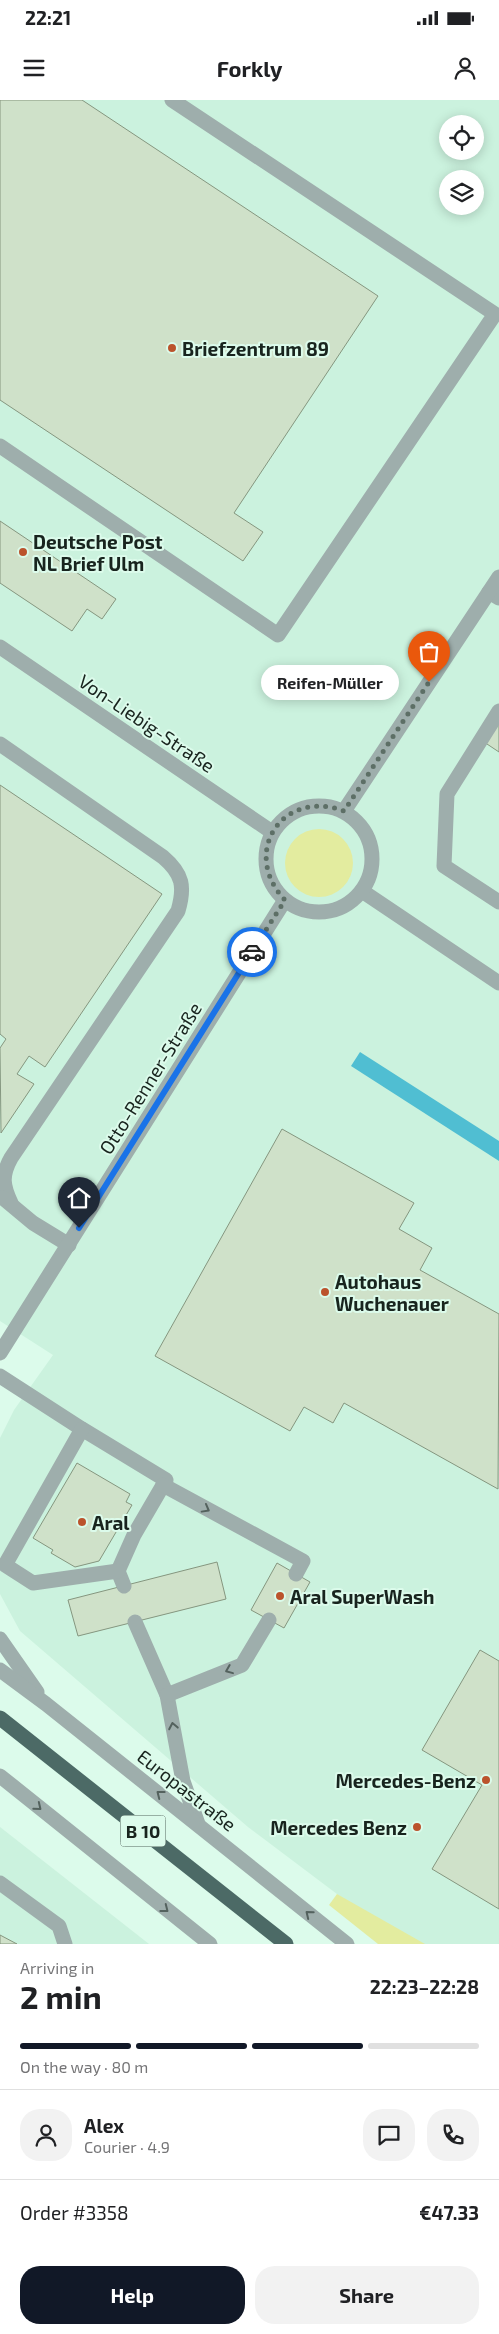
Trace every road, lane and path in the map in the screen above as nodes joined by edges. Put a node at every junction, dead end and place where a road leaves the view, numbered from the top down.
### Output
1 (172, 100) edge
2 (497, 311) edge
3 (0, 446) edge
4 (499, 577) edge
5 (494, 595) edge
6 (0, 647) edge
7 (499, 711) edge
8 (0, 744) edge
9 (344, 811) junction
10 (272, 832) junction
11 (362, 891) junction
12 (285, 900) junction
13 (499, 902) edge
14 (499, 983) edge
15 (6, 1200) edge
16 (68, 1244) junction
17 (0, 1353) edge
18 (0, 1376) edge
19 (82, 1430) junction
20 (163, 1485) junction
21 (118, 1571) junction
22 (296, 1574) dead end
23 (124, 1586) dead end
24 (269, 1620) dead end
25 (135, 1622) dead end
26 (0, 1639) edge
27 (0, 1670) edge
28 (167, 1695) junction
29 (46, 1704) junction
30 (0, 1718) edge
31 (0, 1776) edge
32 (198, 1824) junction
33 (0, 1883) edge
34 (64, 1944) edge
35 (210, 1944) edge
36 (286, 1944) edge
37 (348, 1944) edge

1 - 2 street
2 - 3 street
4 - 5 street
5 - 9 street
6 - 10 street, Von-Liebig-Straße
7 - 13 street
8 - 15 street
9 - 10 street
9 - 11 street
10 - 12 street
11 - 12 street
11 - 14 street
12 - 16 street, Otto-Renner-Straße
15 - 16 street
16 - 17 street, Otto-Renner-Straße
18 - 19 street
19 - 20 street
19 - 21 street
20 - 21 street
20 -> 22 street
21 - 23 street
24 -> 28 street
25 - 28 street
26 - 29 street
27 - 29 street, Europastraße
32 -> 28 street
32 -> 29 street, Europastraße
30 - 36 highway, B 10
31 -> 35 street, B 10
37 -> 32 street, Europastraße
33 - 34 street

